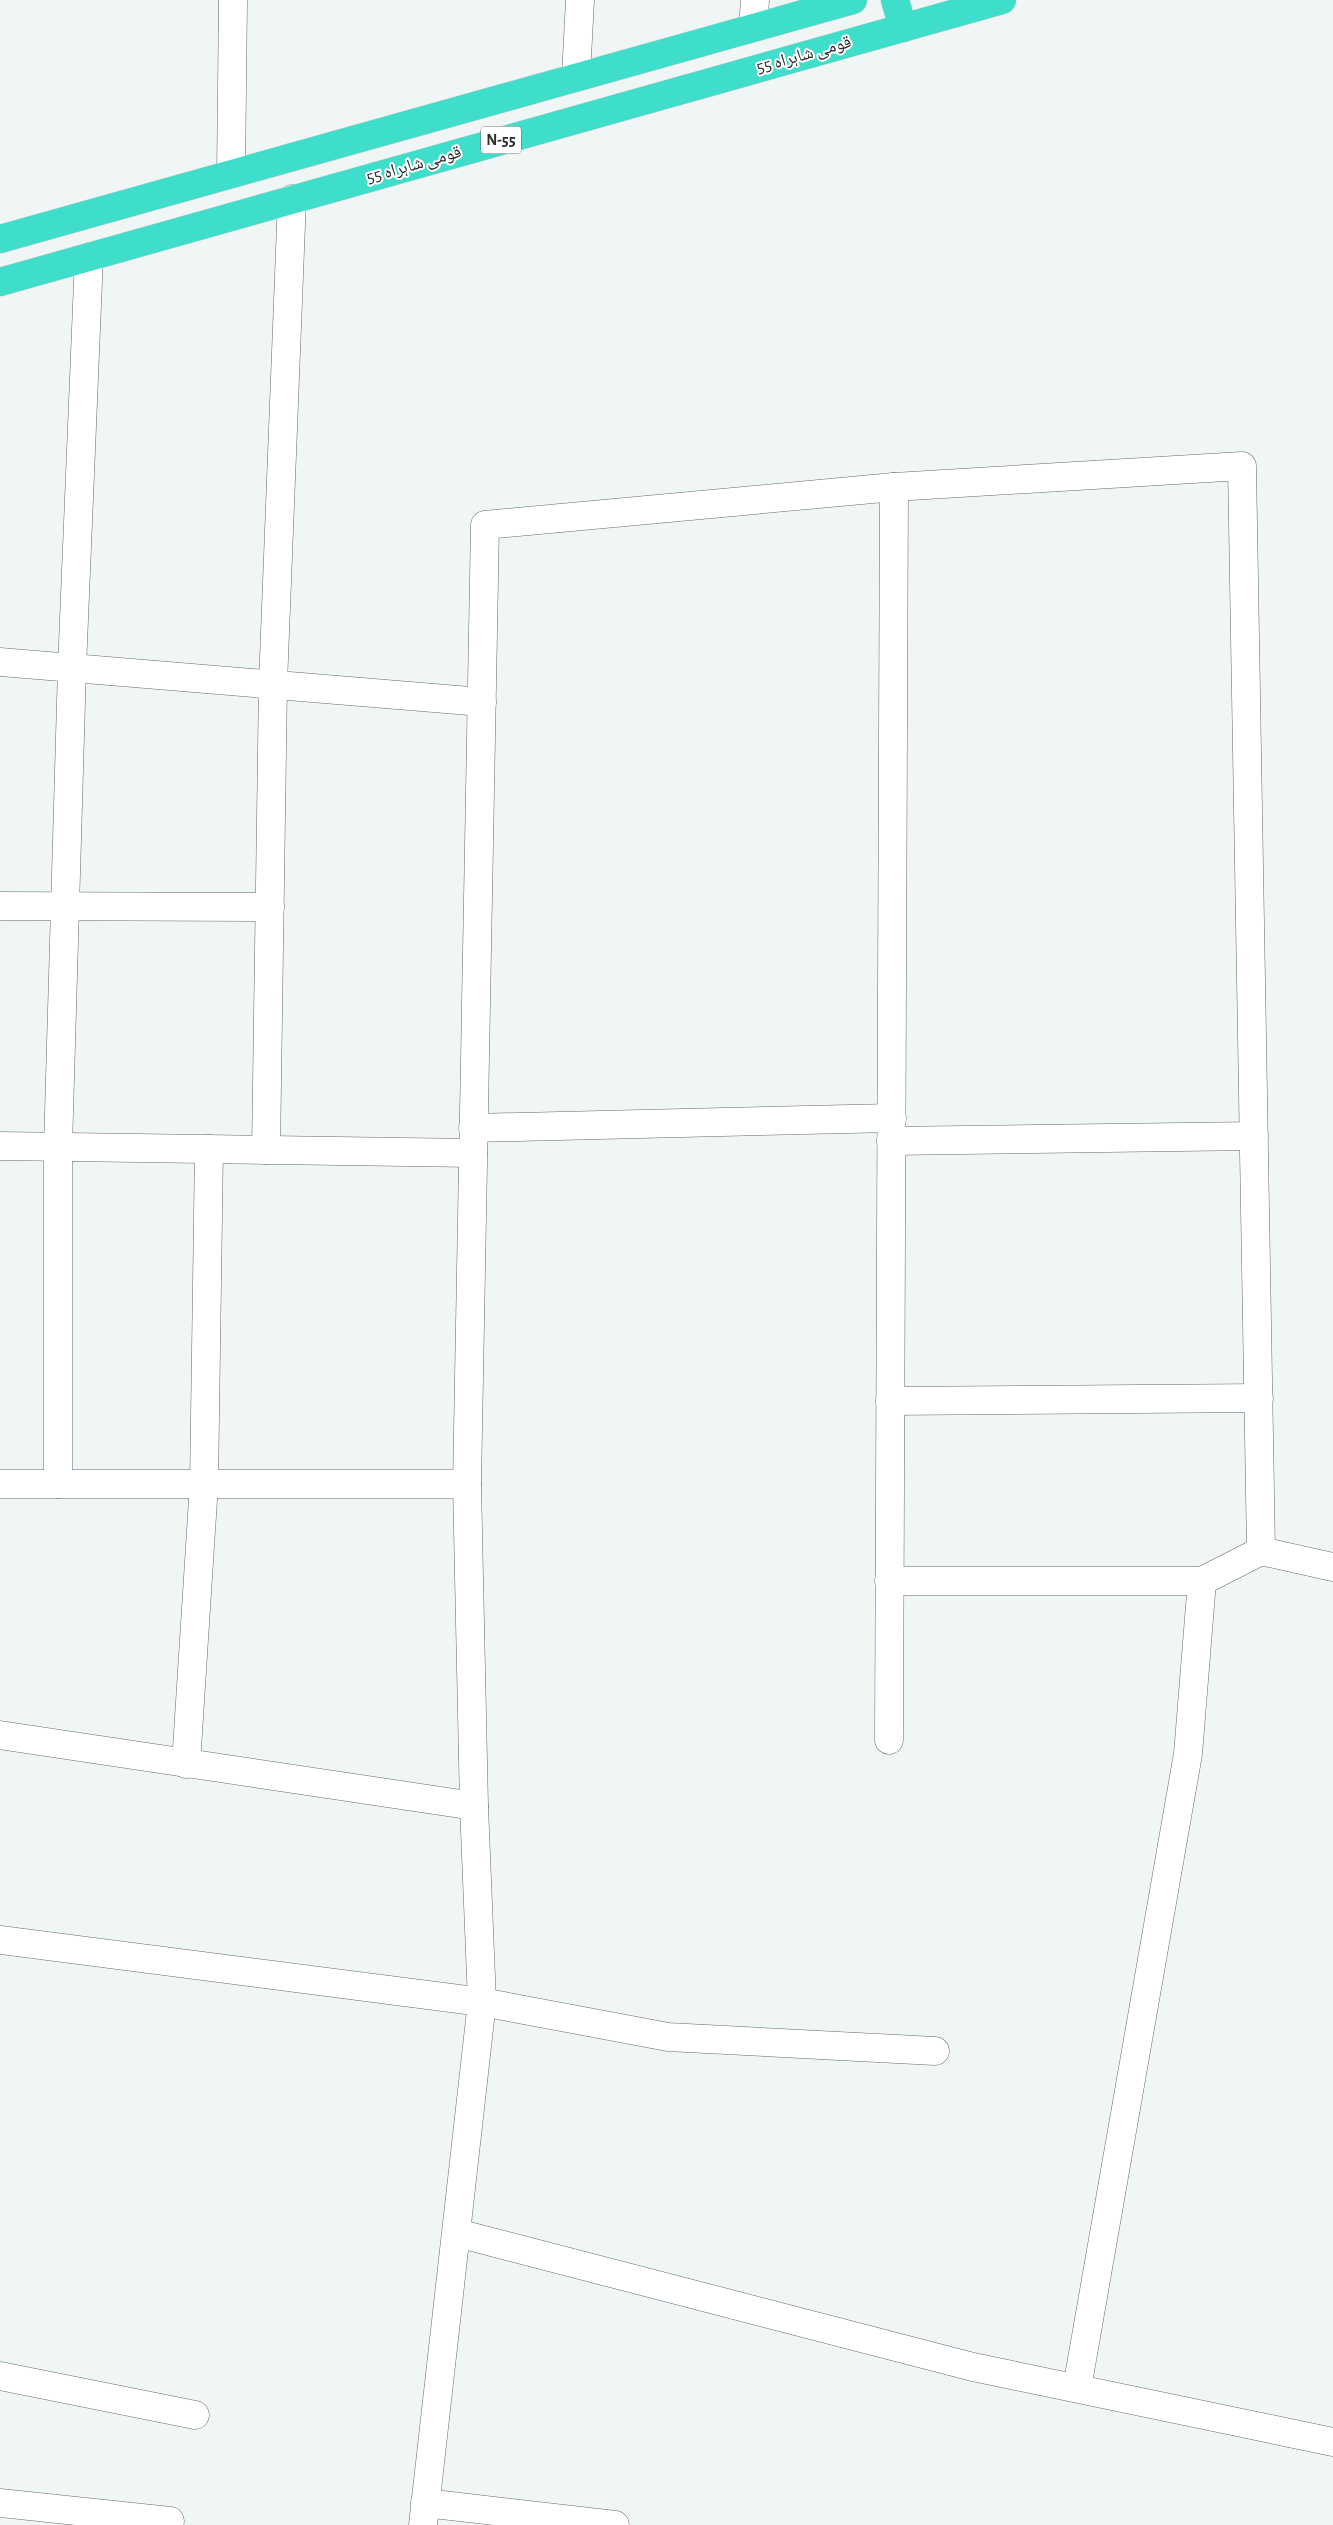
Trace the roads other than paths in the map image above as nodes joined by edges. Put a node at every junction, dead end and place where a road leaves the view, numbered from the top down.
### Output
1 (233, 0) edge
2 (580, 0) edge
3 (755, 0) edge
4 (853, 0) edge
5 (895, 0) edge
6 (1002, 0) edge
7 (753, 28) junction
8 (903, 28) junction
9 (576, 77) junction
10 (231, 174) junction
11 (292, 199) junction
12 (0, 239) edge
13 (90, 257) junction
14 (0, 282) edge
15 (894, 487) junction
16 (0, 662) edge
17 (72, 668) junction
18 (273, 684) junction
19 (482, 702) junction
20 (0, 906) edge
21 (65, 906) junction
22 (270, 907) junction
23 (892, 1130) junction
24 (1254, 1136) junction
25 (473, 1140) junction
26 (0, 1146) edge
27 (58, 1147) junction
28 (209, 1149) junction
29 (266, 1150) junction
30 (1259, 1398) junction
31 (890, 1401) junction
32 (0, 1484) edge
33 (58, 1484) junction
34 (204, 1484) junction
35 (467, 1484) junction
36 (1261, 1551) junction
37 (1333, 1567) edge
38 (889, 1581) junction
39 (1202, 1581) junction
40 (0, 1735) edge
41 (888, 1740) dead end
42 (186, 1764) junction
43 (474, 1806) junction
44 (0, 1940) edge
45 (482, 2002) junction
46 (935, 2051) dead end
47 (457, 2233) junction
48 (0, 2376) edge
49 (1077, 2388) junction
50 (195, 2415) dead end
51 (1333, 2442) edge
52 (0, 2503) edge
53 (424, 2514) edge
54 (170, 2521) dead end
55 (615, 2525) edge

1 - 10 street
2 - 9 street
3 - 7 street
4 - 7 highway, N-55
5 - 8 highway
6 - 8 highway, قومی شاہراہ 55 / N-55
7 - 9 highway, N-55
8 - 11 highway, قومی شاہراہ 55 / N-55
9 - 10 highway, N-55
10 - 12 highway, N-55
11 - 13 highway, قومی شاہراہ 55 / N-55
11 - 18 street
13 - 14 highway, قومی شاہراہ 55 / N-55
13 - 17 street
15 - 19 street
15 - 23 street
15 - 24 street
16 - 17 street
17 - 18 street
17 - 21 street
18 - 19 street
18 - 22 street
19 - 25 street
20 - 21 street
21 - 22 street
21 - 27 street
22 - 29 street
23 - 24 street
23 - 25 street
23 - 31 street
24 - 30 street
25 - 29 street
25 - 35 street
26 - 27 street
27 - 28 street
27 - 33 street
28 - 29 street
28 - 34 street
30 - 31 street
30 - 36 street
31 - 38 street
32 - 33 street
33 - 34 street
34 - 35 street
34 - 42 street
35 - 43 street
36 - 37 street
36 - 39 street
38 - 39 street
38 - 41 street
39 - 49 street
40 - 42 street
42 - 43 street
43 - 45 street
44 - 45 street
45 - 46 street
45 - 47 street
47 - 49 street
47 - 53 street
48 - 50 street
49 - 51 street
52 - 54 street
53 - 55 street

